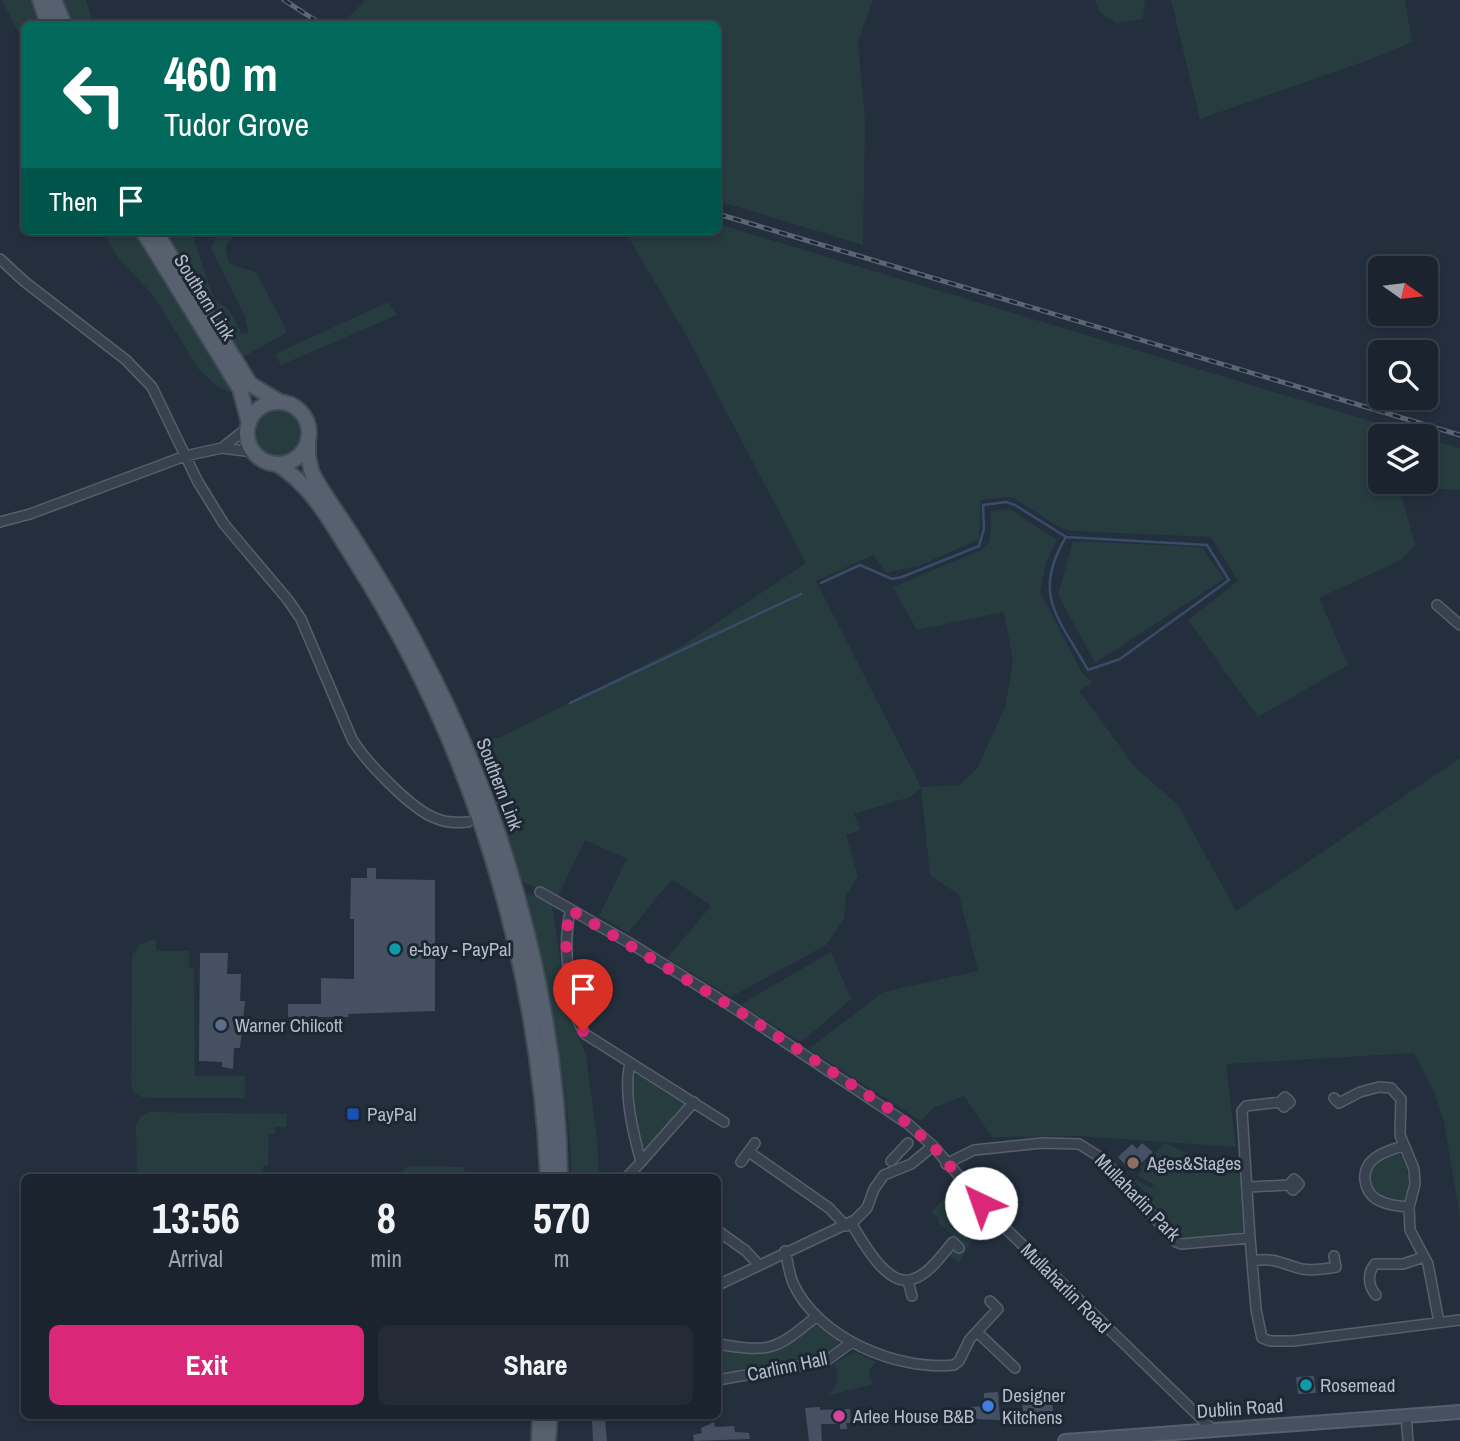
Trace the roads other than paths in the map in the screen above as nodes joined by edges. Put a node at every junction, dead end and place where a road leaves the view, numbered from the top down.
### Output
1 (40, 0) edge
2 (54, 0) edge
3 (47, 21) edge
4 (63, 21) edge
5 (145, 235) edge
6 (157, 235) edge
7 (0, 259) edge
8 (280, 402) junction
9 (248, 426) junction
10 (309, 439) junction
11 (222, 448) junction
12 (253, 452) junction
13 (185, 456) junction
14 (277, 464) junction
15 (0, 522) edge
16 (1437, 605) dead end
17 (1460, 625) edge
18 (468, 822) dead end
19 (540, 892) dead end
20 (571, 910) junction
21 (630, 1063) junction
22 (1335, 1098) dead end
23 (694, 1102) junction
24 (1280, 1102) dead end
25 (724, 1122) dead end
26 (755, 1143) dead end
27 (933, 1146) junction
28 (1403, 1146) junction
29 (749, 1152) junction
30 (641, 1161) junction
31 (891, 1161) dead end
32 (741, 1163) dead end
33 (913, 1163) junction
34 (946, 1164) junction
35 (548, 1174) edge
36 (561, 1174) edge
37 (630, 1174) edge
38 (1289, 1185) dead end
39 (1249, 1187) junction
40 (1409, 1208) junction
41 (849, 1224) junction
42 (721, 1233) edge
43 (1250, 1238) junction
44 (959, 1248) dead end
45 (785, 1251) junction
46 (1334, 1256) dead end
47 (1424, 1257) junction
48 (1253, 1261) junction
49 (758, 1265) junction
50 (908, 1281) junction
51 (721, 1284) edge
52 (1376, 1295) dead end
53 (912, 1296) dead end
54 (990, 1301) dead end
55 (817, 1316) junction
56 (1460, 1320) edge
57 (1439, 1322) junction
58 (976, 1332) junction
59 (852, 1342) junction
60 (721, 1344) edge
61 (1015, 1368) dead end
62 (721, 1379) edge
63 (1190, 1408) junction
64 (1460, 1412) edge
65 (1406, 1415) junction
66 (540, 1419) edge
67 (552, 1419) edge
68 (1213, 1430) junction
69 (1181, 1432) junction
70 (543, 1440) edge
71 (1065, 1441) edge
72 (1408, 1441) edge

1 - 3 main road
2 - 4 main road
5 - 9 main road, Southern Link
6 - 8 main road, Southern Link
7 - 13 street
8 - 9 main road
8 - 10 main road
9 - 11 street
9 - 12 main road
10 - 14 main road
10 - 36 main road, Southern Link
11 - 12 street
11 - 13 street
12 - 14 main road
13 - 15 street
13 - 18 street
14 - 35 main road, Southern Link
16 - 17 street
19 - 20 street, Mullaharlin Road
20 - 21 street
20 - 27 street, Mullaharlin Road
21 - 23 street
21 - 30 street
22 - 28 street
23 - 25 street
23 - 30 street
24 - 39 street
26 - 29 street
27 - 33 street
27 - 34 street, Mullaharlin Road
28 - 40 street
28 - 40 street
29 - 32 street
29 - 41 street
30 - 37 street
31 - 33 street
33 - 41 street
34 - 43 street, Mullaharlin Park
34 - 63 street, Mullaharlin Road
38 - 39 street
39 - 43 street
40 - 47 street
41 - 45 street
41 - 50 street
42 - 49 street
43 - 48 street
44 - 50 street
45 - 49 street
45 - 55 street, Carlinn Hall
46 - 48 street
47 - 52 street
47 - 57 street
48 - 57 street
49 - 51 street
50 - 53 street
54 - 58 street, Carlinn Hall
55 - 59 street, Carlinn Hall
55 - 60 street, Carlinn Hall
56 - 57 street
58 - 59 street, Carlinn Hall
58 - 61 street
59 - 62 street, Carlinn Hall
63 - 68 street, Mullaharlin Road
63 - 69 street
64 - 65 main road, Dublin Road
65 - 68 main road, Dublin Road
65 - 72 street
66 - 70 main road
67 - 70 main road
68 - 69 main road, Dublin Road
69 - 71 main road, Dublin Road

